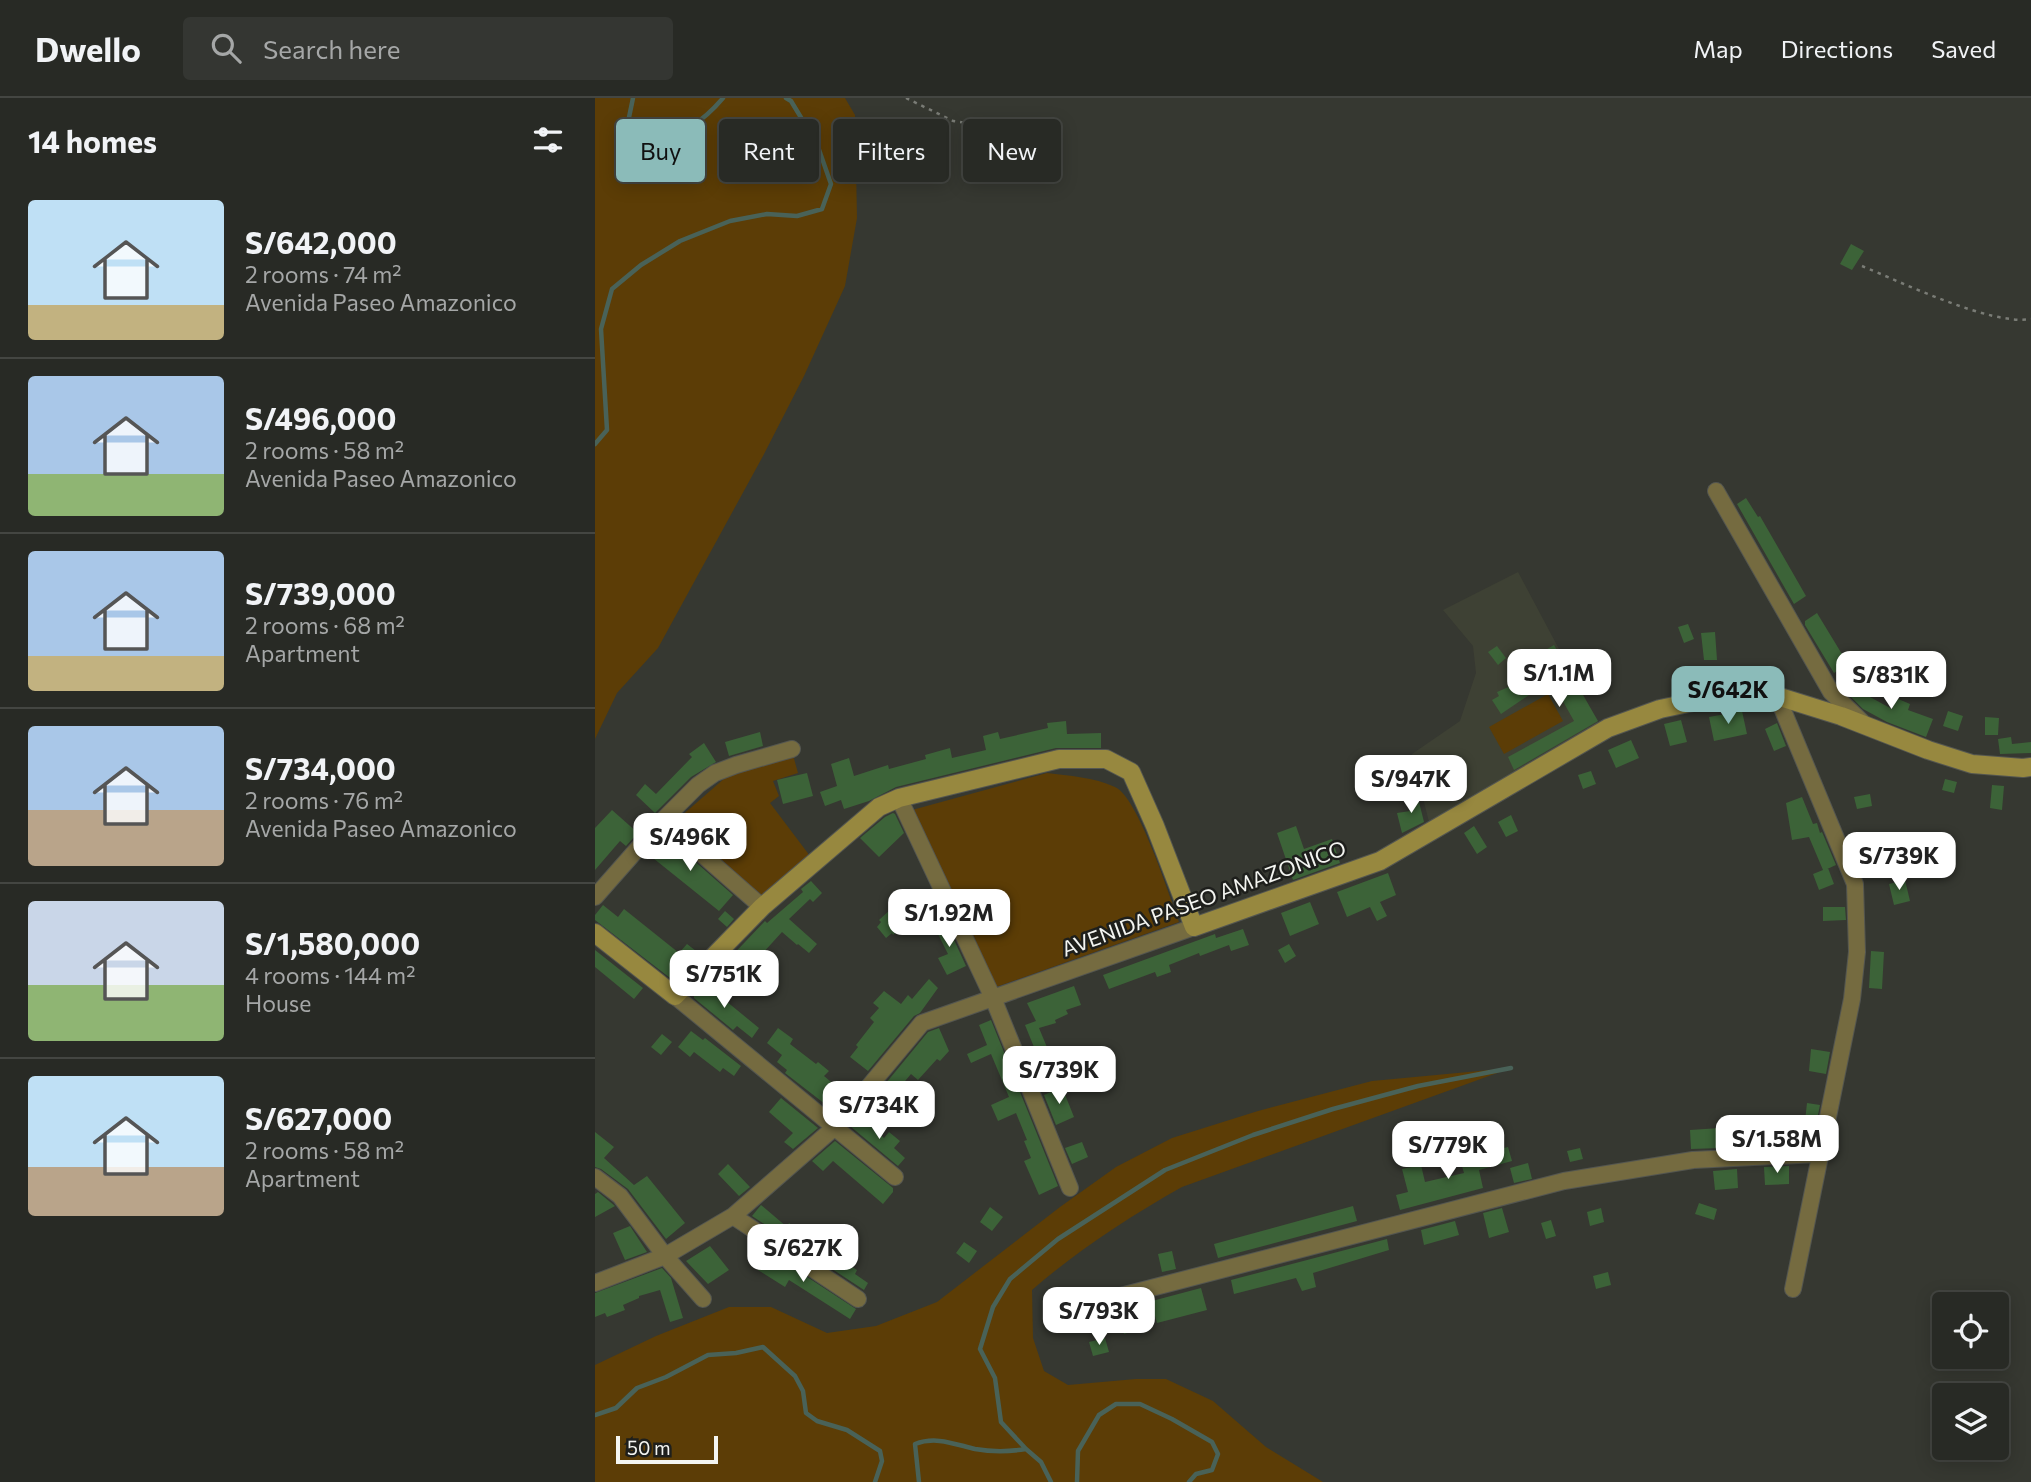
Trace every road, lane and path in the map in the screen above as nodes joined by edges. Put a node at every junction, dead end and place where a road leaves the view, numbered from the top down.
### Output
1 (905, 98) edge
2 (963, 123) edge
3 (1862, 266) dead end
4 (2031, 319) edge
5 (1716, 491) dead end
6 (1777, 696) junction
7 (1866, 726) junction
8 (793, 749) dead end
9 (2031, 767) edge
10 (899, 798) junction
11 (663, 820) junction
12 (595, 897) edge
13 (762, 907) junction
14 (1194, 927) junction
15 (595, 933) edge
16 (675, 996) junction
17 (993, 998) junction
18 (835, 1127) junction
19 (1819, 1154) junction
20 (895, 1177) dead end
21 (598, 1184) edge
22 (1070, 1188) dead end
23 (733, 1216) junction
24 (665, 1256) junction
25 (595, 1283) edge
26 (1793, 1289) dead end
27 (858, 1298) dead end
28 (703, 1299) dead end
29 (1105, 1300) dead end

1 - 2 path
3 - 4 path
5 - 7 street
6 - 7 street, AVENIDA PASEO AMAZONICO
6 - 14 street, AVENIDA PASEO AMAZONICO
6 - 19 street
7 - 9 street, AVENIDA PASEO AMAZONICO
8 - 11 street
10 - 13 street
10 - 14 street
10 - 17 street
11 - 12 street
11 - 13 street
13 - 16 street
14 - 17 street, AVENIDA PASEO AMAZONICO
15 - 16 street
16 - 18 street
17 - 18 street, AVENIDA PASEO AMAZONICO
17 - 22 street
18 - 20 street
18 - 23 street, AVENIDA PASEO AMAZONICO
19 - 26 street
19 - 29 street
21 - 24 street
23 - 24 street, AVENIDA PASEO AMAZONICO
23 - 27 street
24 - 25 street, AVENIDA PASEO AMAZONICO
24 - 28 street

